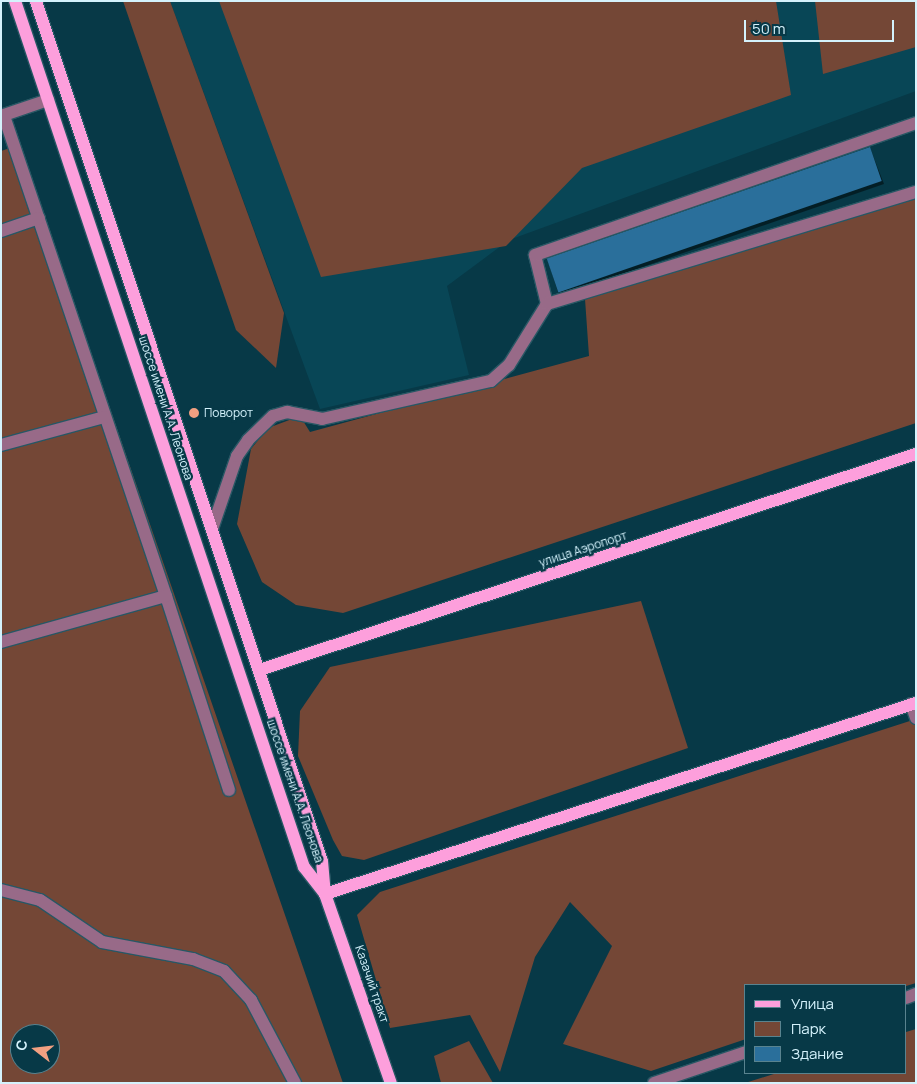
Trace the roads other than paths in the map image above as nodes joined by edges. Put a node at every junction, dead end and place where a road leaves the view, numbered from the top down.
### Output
1 (15, 1) edge
2 (36, 1) edge
3 (48, 100) junction
4 (2, 116) edge
5 (916, 123) edge
6 (916, 192) edge
7 (39, 218) junction
8 (1, 230) edge
9 (547, 304) junction
10 (104, 417) junction
11 (1, 445) edge
12 (916, 454) edge
13 (212, 529) junction
14 (166, 596) junction
15 (1, 642) edge
16 (259, 670) junction
17 (913, 703) edge
18 (916, 718) edge
19 (229, 790) dead end
20 (1, 890) edge
21 (325, 894) junction
22 (744, 1053) edge
23 (295, 1083) edge
24 (391, 1083) edge
25 (654, 1083) edge

1 - 3 main road, шоссе имени А.А. Леонова
2 - 13 main road, шоссе имени А.А. Леонова
3 - 4 lane
3 - 21 main road, шоссе имени А.А. Леонова
4 - 7 lane
5 - 9 lane
6 - 9 lane
7 - 8 lane
7 - 10 lane
9 - 13 lane
10 - 11 lane
10 - 14 lane
12 - 16 main road, улица Аэропорт
13 - 16 main road, шоссе имени А.А. Леонова
14 - 15 lane
14 - 19 lane
16 - 21 main road, шоссе имени А.А. Леонова
17 - 18 lane
17 - 21 main road
20 - 23 lane
21 - 24 main road, Казачий тракт
22 - 25 lane

